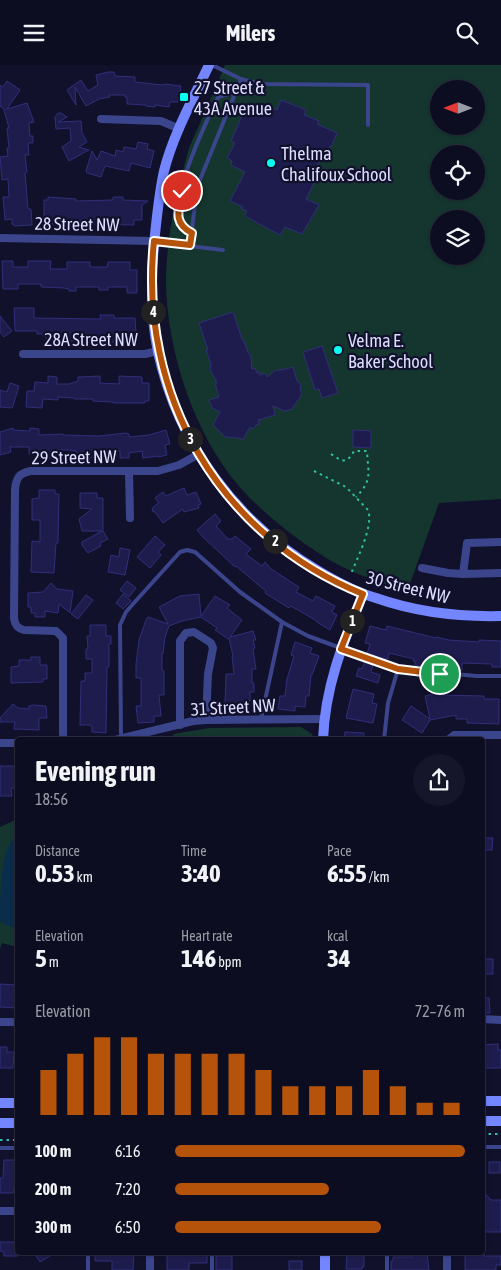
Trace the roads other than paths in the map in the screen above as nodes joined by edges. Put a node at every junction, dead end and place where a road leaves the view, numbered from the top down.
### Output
1 (210, 65) edge
2 (241, 79) junction
3 (236, 92) junction
4 (101, 119) dead end
5 (368, 125) dead end
6 (180, 129) junction
7 (192, 233) junction
8 (0, 238) edge
9 (154, 241) junction
10 (190, 245) junction
11 (223, 249) dead end
12 (158, 351) junction
13 (22, 354) dead end
14 (199, 454) junction
15 (129, 472) junction
16 (130, 518) dead end
17 (501, 542) edge
18 (422, 569) dead end
19 (501, 573) edge
20 (464, 574) junction
21 (363, 594) junction
22 (501, 616) edge
23 (282, 622) junction
24 (341, 649) junction
25 (398, 669) junction
26 (501, 676) edge
27 (262, 719) junction
28 (324, 719) junction
29 (206, 720) junction
30 (180, 725) junction
31 (501, 735) edge
32 (63, 737) edge
33 (118, 737) edge
34 (127, 737) edge
35 (323, 737) edge
36 (384, 737) edge
37 (451, 737) edge
38 (0, 743) edge
39 (15, 743) edge
40 (485, 1019) edge
41 (501, 1020) edge
42 (15, 1022) edge
43 (0, 1023) edge
44 (485, 1101) edge
45 (501, 1101) edge
46 (0, 1103) edge
47 (15, 1103) edge
48 (485, 1121) edge
49 (501, 1121) edge
50 (0, 1123) edge
51 (15, 1123) edge
52 (485, 1147) edge
53 (501, 1147) edge
54 (0, 1148) edge
55 (15, 1148) edge
56 (0, 1211) edge
57 (15, 1211) edge
58 (88, 1255) edge
59 (150, 1255) edge
60 (212, 1255) edge
61 (325, 1255) edge
62 (387, 1255) edge
63 (447, 1255) edge
64 (88, 1270) edge
65 (150, 1270) edge
66 (212, 1270) edge
67 (325, 1270) edge
68 (387, 1270) edge
69 (447, 1270) edge

1 - 2 lane
1 - 6 street, 30 Street NW
2 - 3 lane
2 - 5 lane
3 - 7 lane
3 - 7 lane
4 - 6 street
6 - 9 street, 30 Street NW
7 - 10 lane
8 - 9 street, 28 Street NW
9 - 10 lane
9 - 12 street, 30 Street NW
10 - 11 lane
12 - 13 street, 28A Street NW
12 - 14 street, 30 Street NW
14 - 15 street, 29 Street NW
14 - 21 street, 30 Street NW
15 - 16 street, 29 Street NW
15 - 32 street, 29 Street NW
17 - 20 street
18 - 20 street
19 - 20 street
21 - 22 street, 30 Street NW
21 - 24 street
23 - 24 lane
23 - 27 lane
23 - 33 lane
24 - 25 lane
24 - 28 street
25 - 26 lane
25 - 36 lane
27 - 28 street, 31 Street NW
27 - 29 street, 31 Street NW
28 - 35 street
29 - 30 street, 31 Street NW
29 - 30 street
30 - 34 street, 31 Street NW
31 - 37 street
38 - 39 street
40 - 41 street
42 - 43 street
44 - 45 street
46 - 47 street
48 - 49 street
50 - 51 street
52 - 53 lane
54 - 55 lane
56 - 57 street
58 - 64 lane
59 - 65 street
60 - 66 lane
61 - 67 street
62 - 68 lane
63 - 69 street

